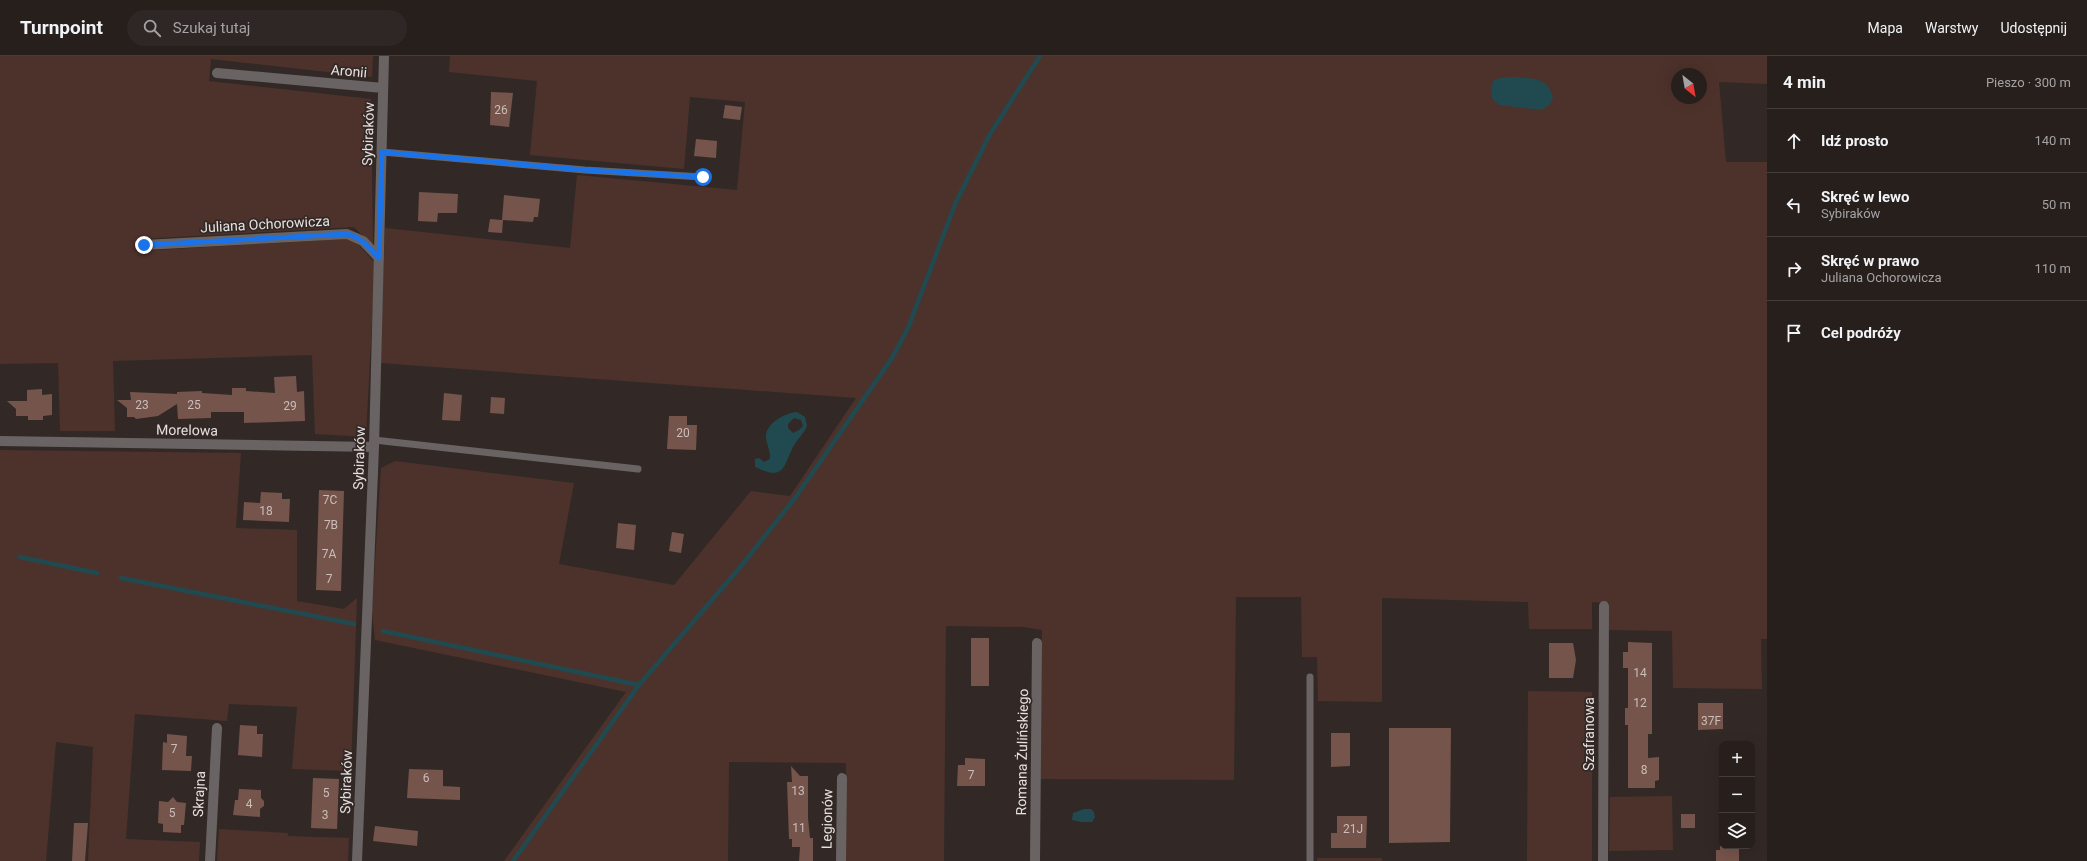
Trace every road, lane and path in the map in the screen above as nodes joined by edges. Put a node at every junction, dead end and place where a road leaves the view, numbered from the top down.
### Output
1 (384, 56) edge
2 (217, 73) dead end
3 (383, 88) junction
4 (382, 152) junction
5 (703, 177) dead end
6 (144, 245) dead end
7 (379, 258) junction
8 (0, 441) edge
9 (374, 443) junction
10 (638, 469) dead end
11 (1604, 606) dead end
12 (1037, 643) dead end
13 (1310, 677) dead end
14 (217, 728) dead end
15 (842, 778) dead end
16 (210, 861) edge
17 (357, 861) edge
18 (841, 861) edge
19 (1035, 861) edge
20 (1310, 861) edge
21 (1603, 861) edge

1 - 3 street, Sybiraków
2 - 3 street, Aronii
3 - 4 street, Sybiraków
4 - 5 lane
4 - 7 street, Sybiraków
6 - 7 street, Juliana Ochorowicza
7 - 9 street, Sybiraków
8 - 9 street, Morelowa
9 - 10 lane
9 - 17 street, Sybiraków
11 - 21 street, Szafranowa
12 - 19 street, Romana Żulińskiego
13 - 20 lane
14 - 16 street, Skrajna
15 - 18 street, Legionów

